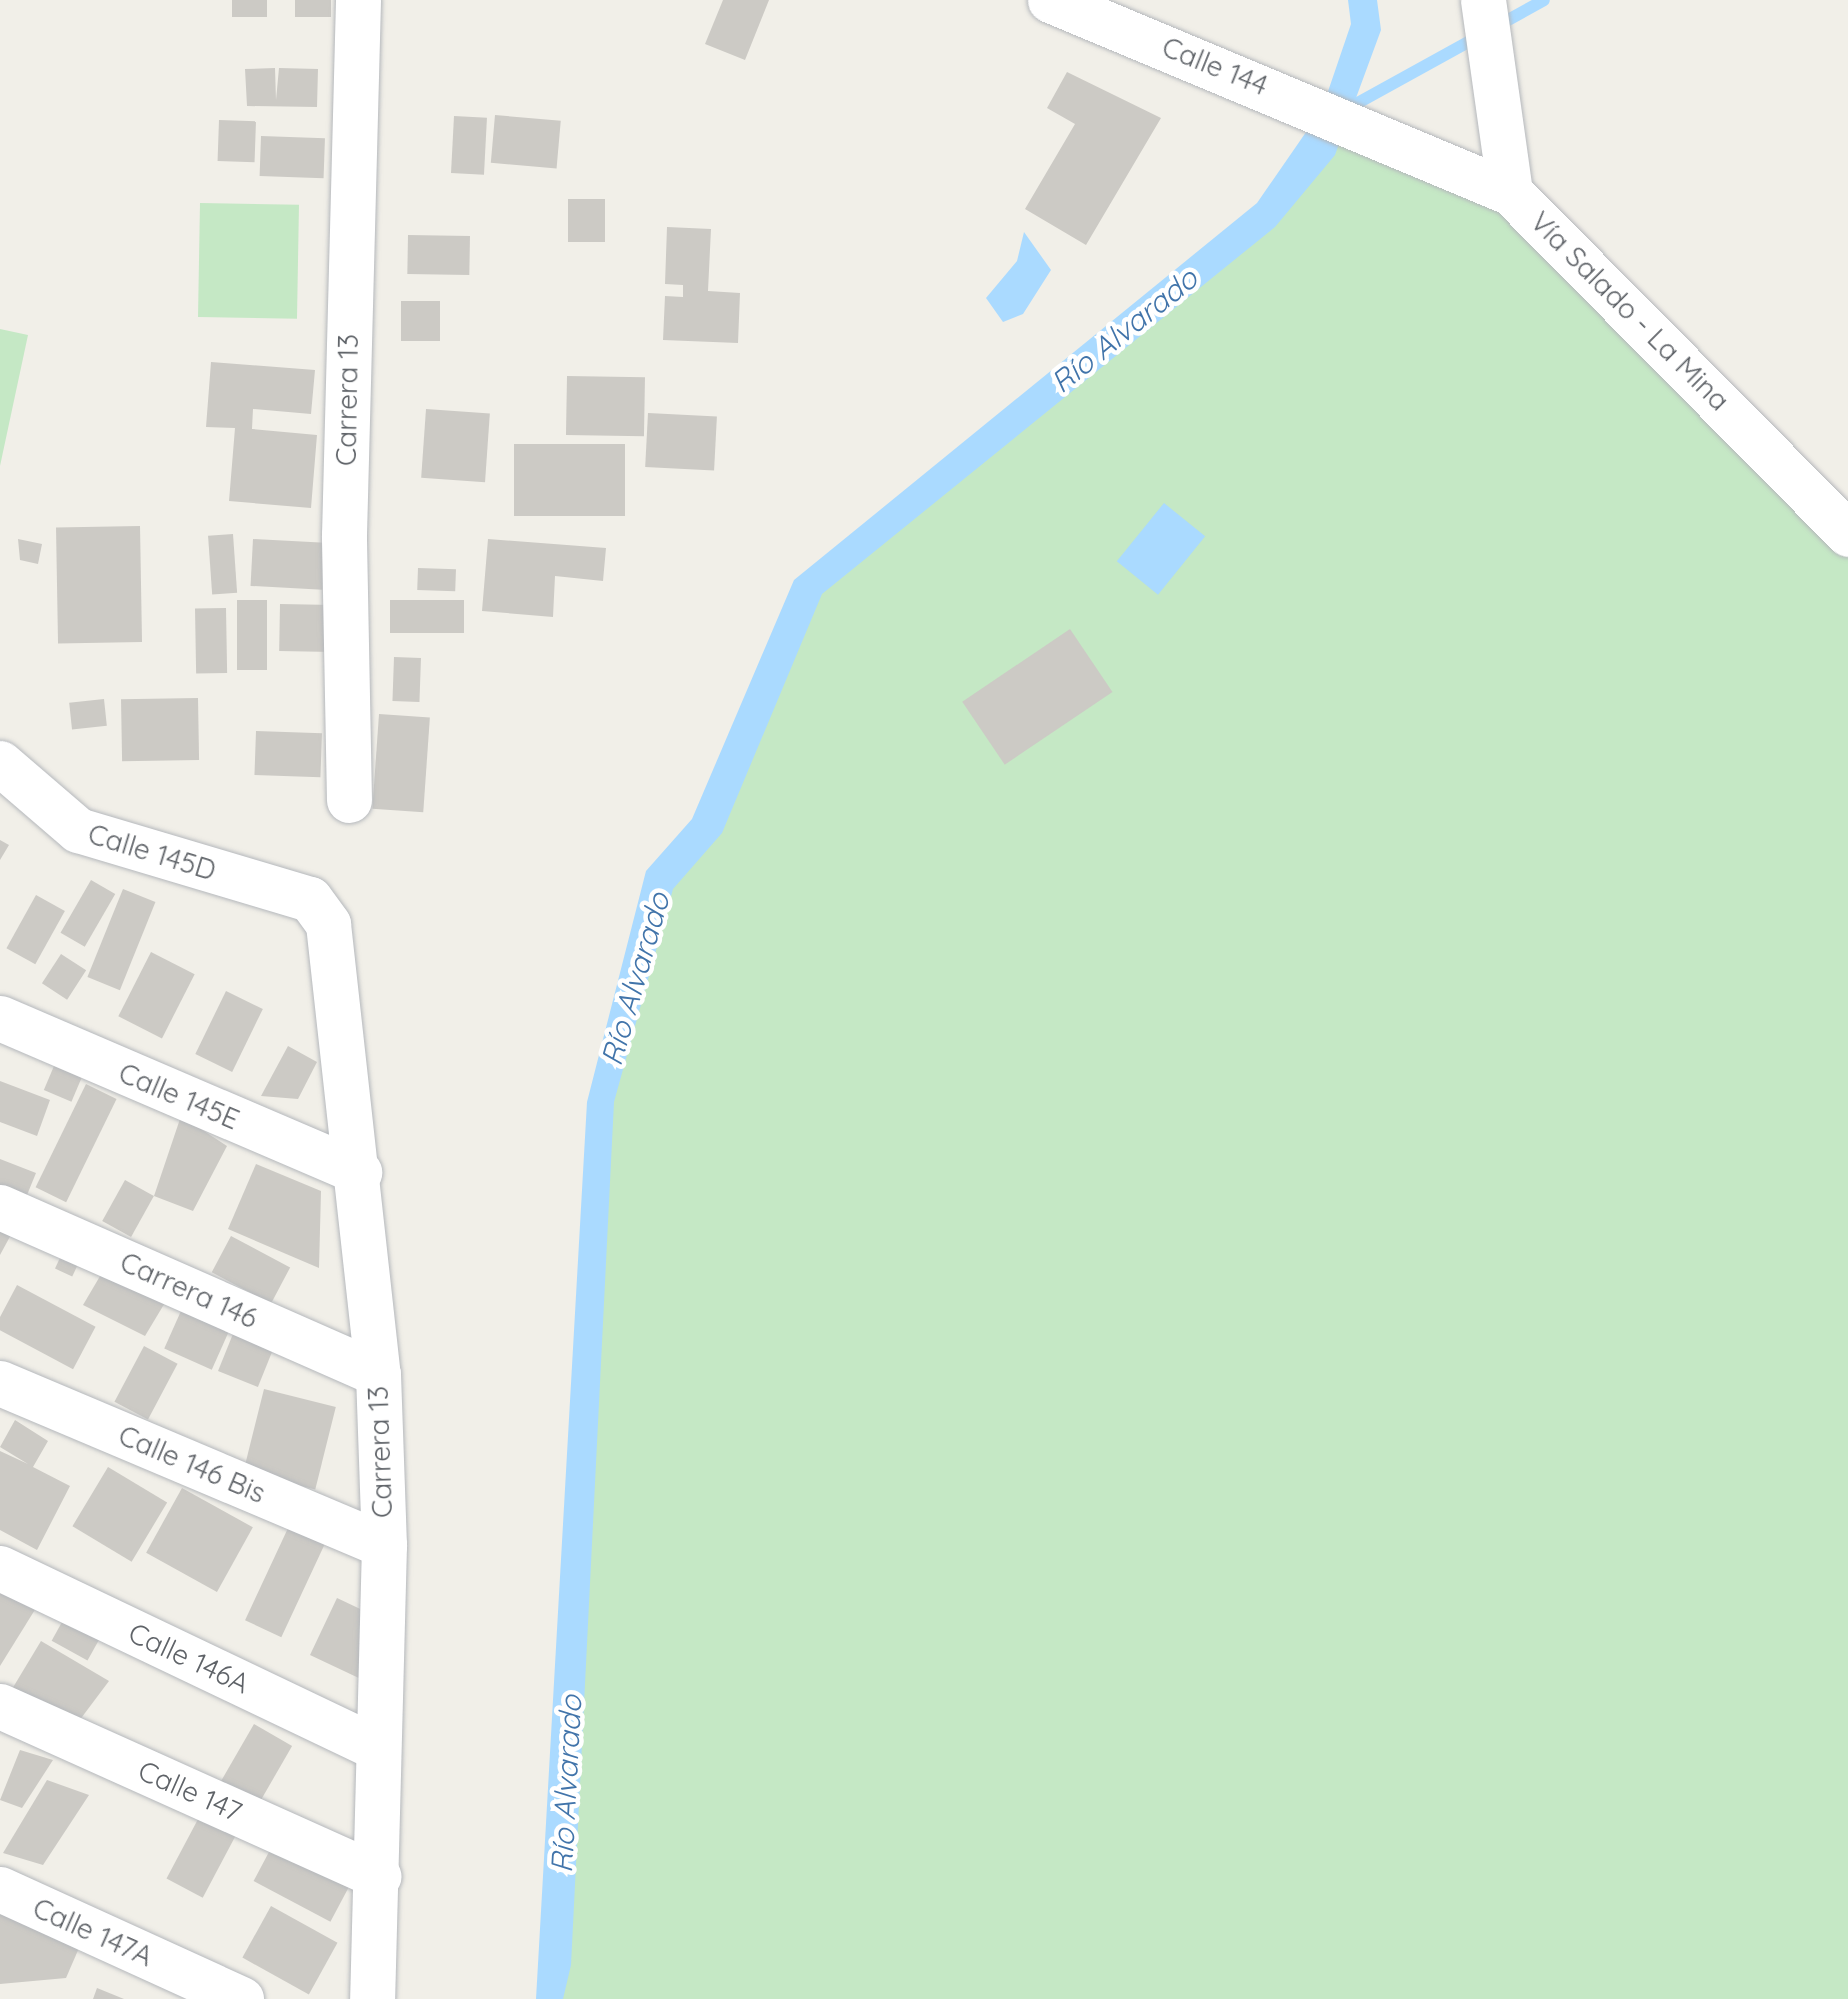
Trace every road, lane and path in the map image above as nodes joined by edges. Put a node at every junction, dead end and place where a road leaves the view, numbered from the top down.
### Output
1 (358, 0) edge
2 (1050, 0) edge
3 (1484, 17) edge
4 (1384, 134) joint
5 (1510, 192) junction
6 (1848, 534) edge
7 (0, 763) edge
8 (349, 800) dead end
9 (321, 908) joint
10 (2, 1025) edge
11 (360, 1172) junction
12 (0, 1206) edge
13 (378, 1374) junction
14 (0, 1383) edge
15 (384, 1544) junction
16 (0, 1568) edge
17 (0, 1706) edge
18 (377, 1748) junction
19 (380, 1876) junction
20 (0, 1889) edge
21 (241, 1999) edge
22 (372, 1999) edge

1 - 8 street, Carrera 13
2 - 4 street, Calle 144
3 - 5 street
4 - 5 street, Vía Salado - La Mina
5 - 6 street, Vía Salado - La Mina
7 - 9 street, Calle 145D
9 - 11 street, Carrera 13
10 - 11 street, Calle 145E
11 - 13 street, Carrera 13
12 - 13 street, Carrera 146
13 - 15 street, Carrera 13
14 - 15 street, Calle 146 Bis
15 - 18 street, Carrera 13
16 - 18 street, Calle 146A
17 - 19 street, Calle 147
18 - 19 street, Carrera 13
19 - 22 street, Carrera 13
20 - 21 street, Calle 147A

